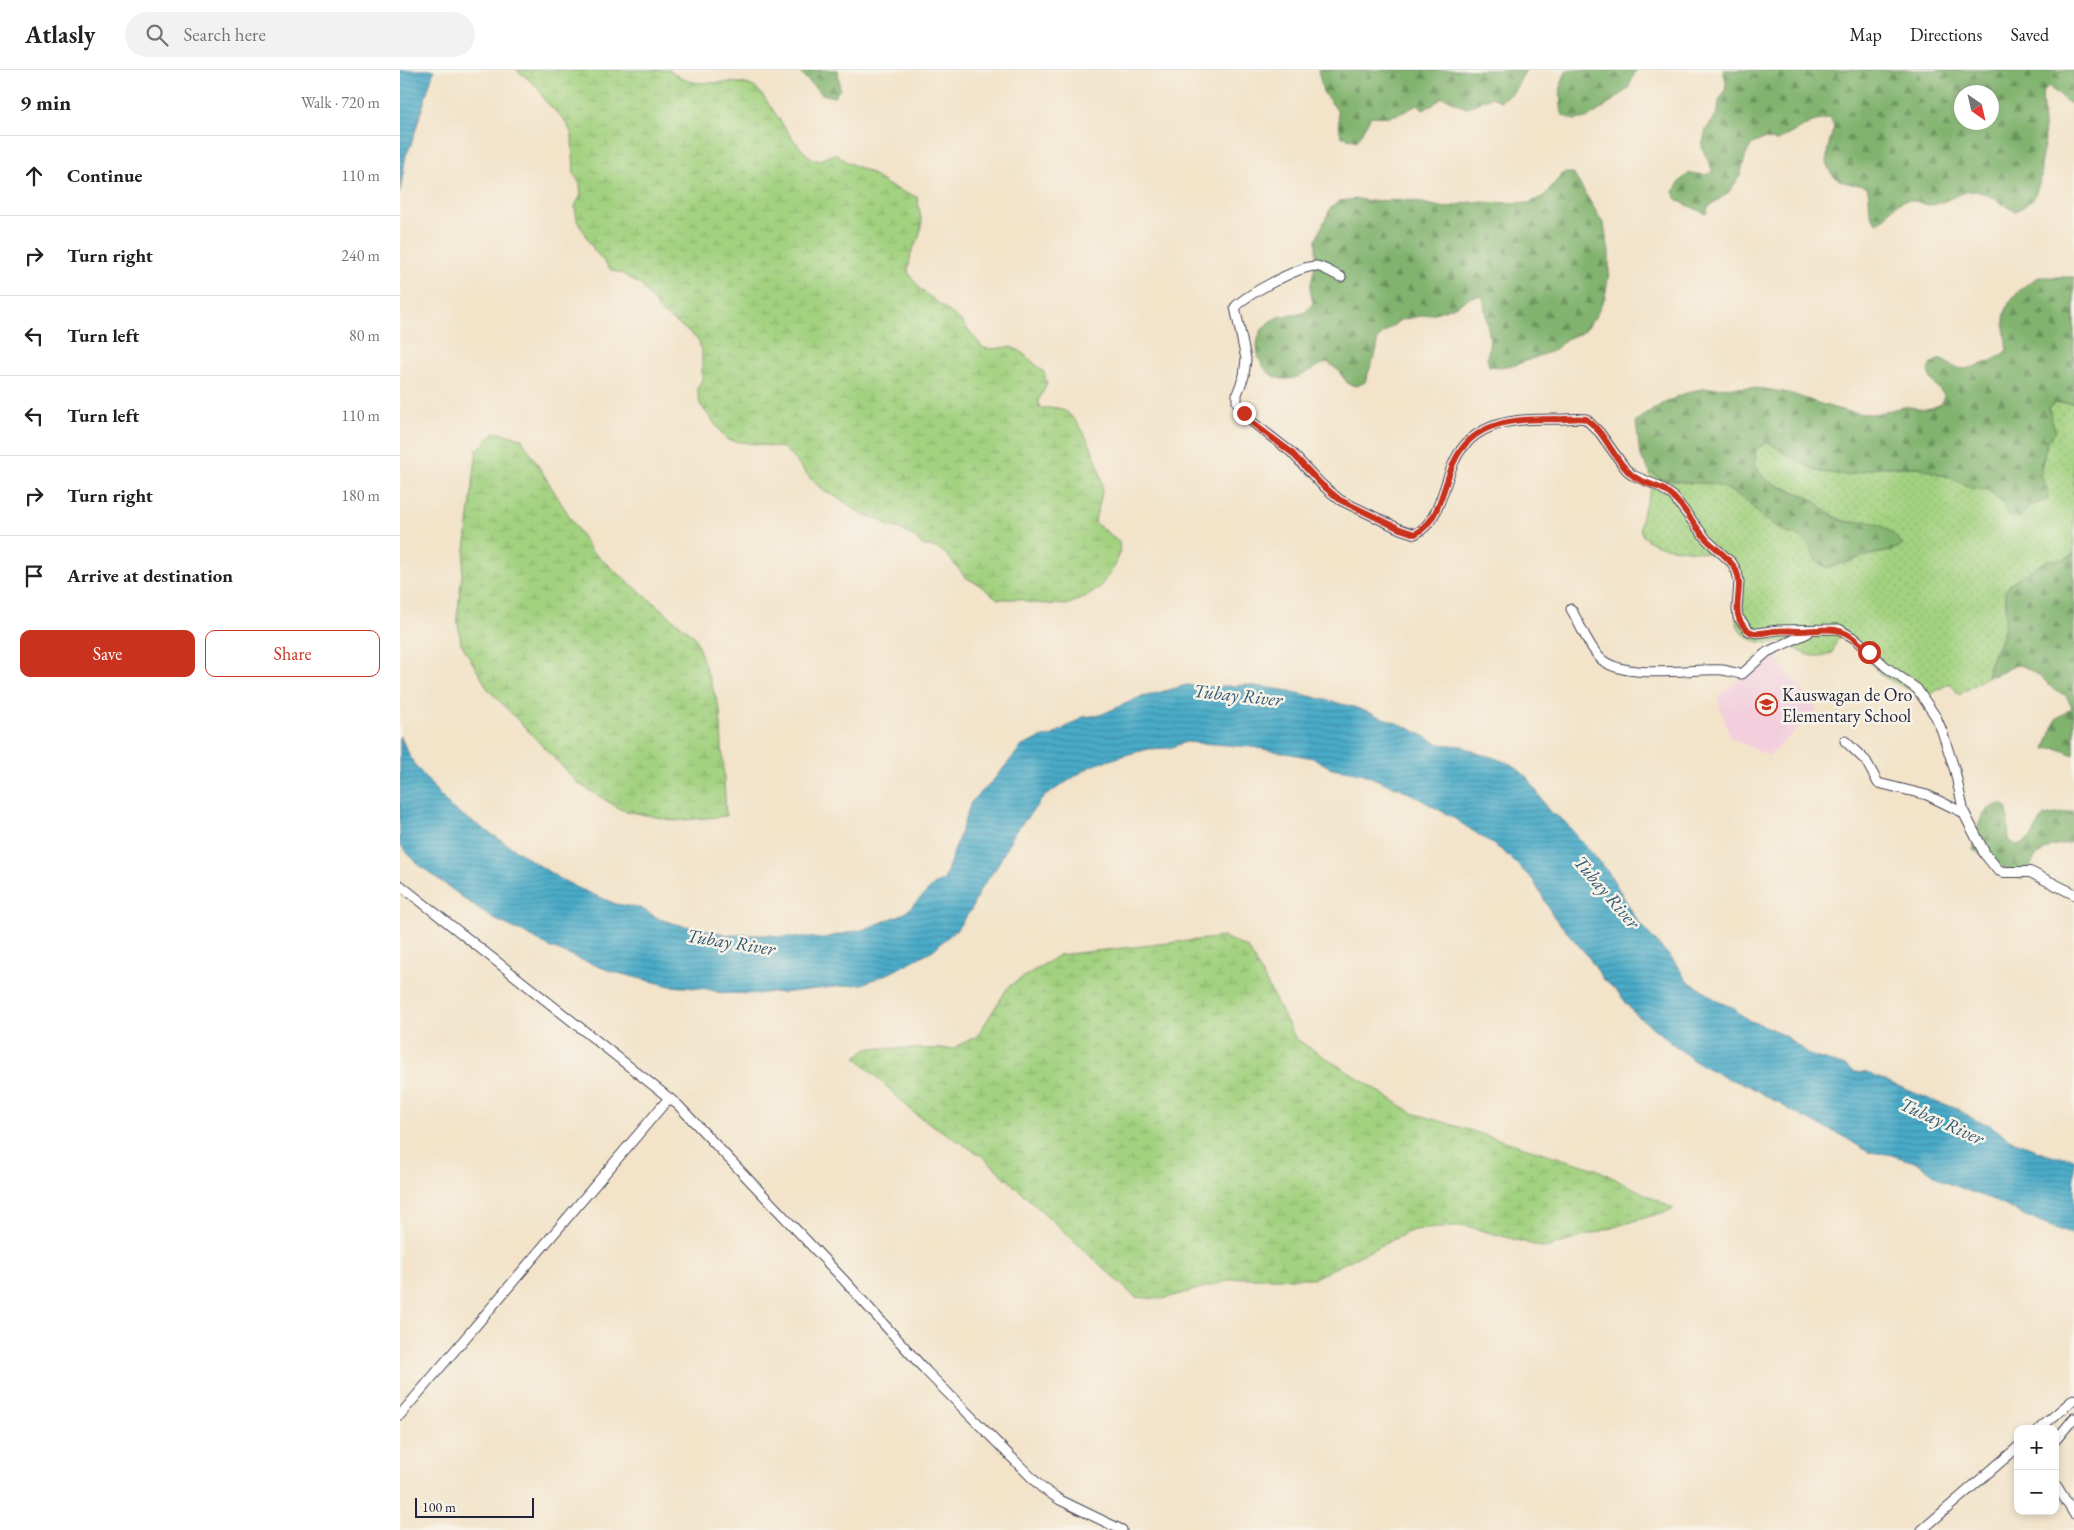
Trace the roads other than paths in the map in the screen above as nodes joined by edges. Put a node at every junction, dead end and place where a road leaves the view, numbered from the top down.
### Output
1 (1341, 278) dead end
2 (1570, 609) dead end
3 (1815, 630) junction
4 (1845, 742) dead end
5 (1964, 813) junction
6 (400, 885) edge
7 (2074, 894) edge
8 (668, 1098) junction
9 (2074, 1399) edge
10 (400, 1415) edge
11 (2074, 1418) edge
12 (2044, 1425) edge
13 (2059, 1436) edge
14 (2014, 1450) edge
15 (2059, 1490) edge
16 (2074, 1514) edge
17 (1122, 1530) edge
18 (1922, 1530) edge

1 - 3 street
2 - 3 street
3 - 5 street
4 - 5 street
5 - 7 street
6 - 8 street
8 - 10 street
8 - 17 street
9 - 12 street
11 - 13 street
14 - 18 street
15 - 16 street

